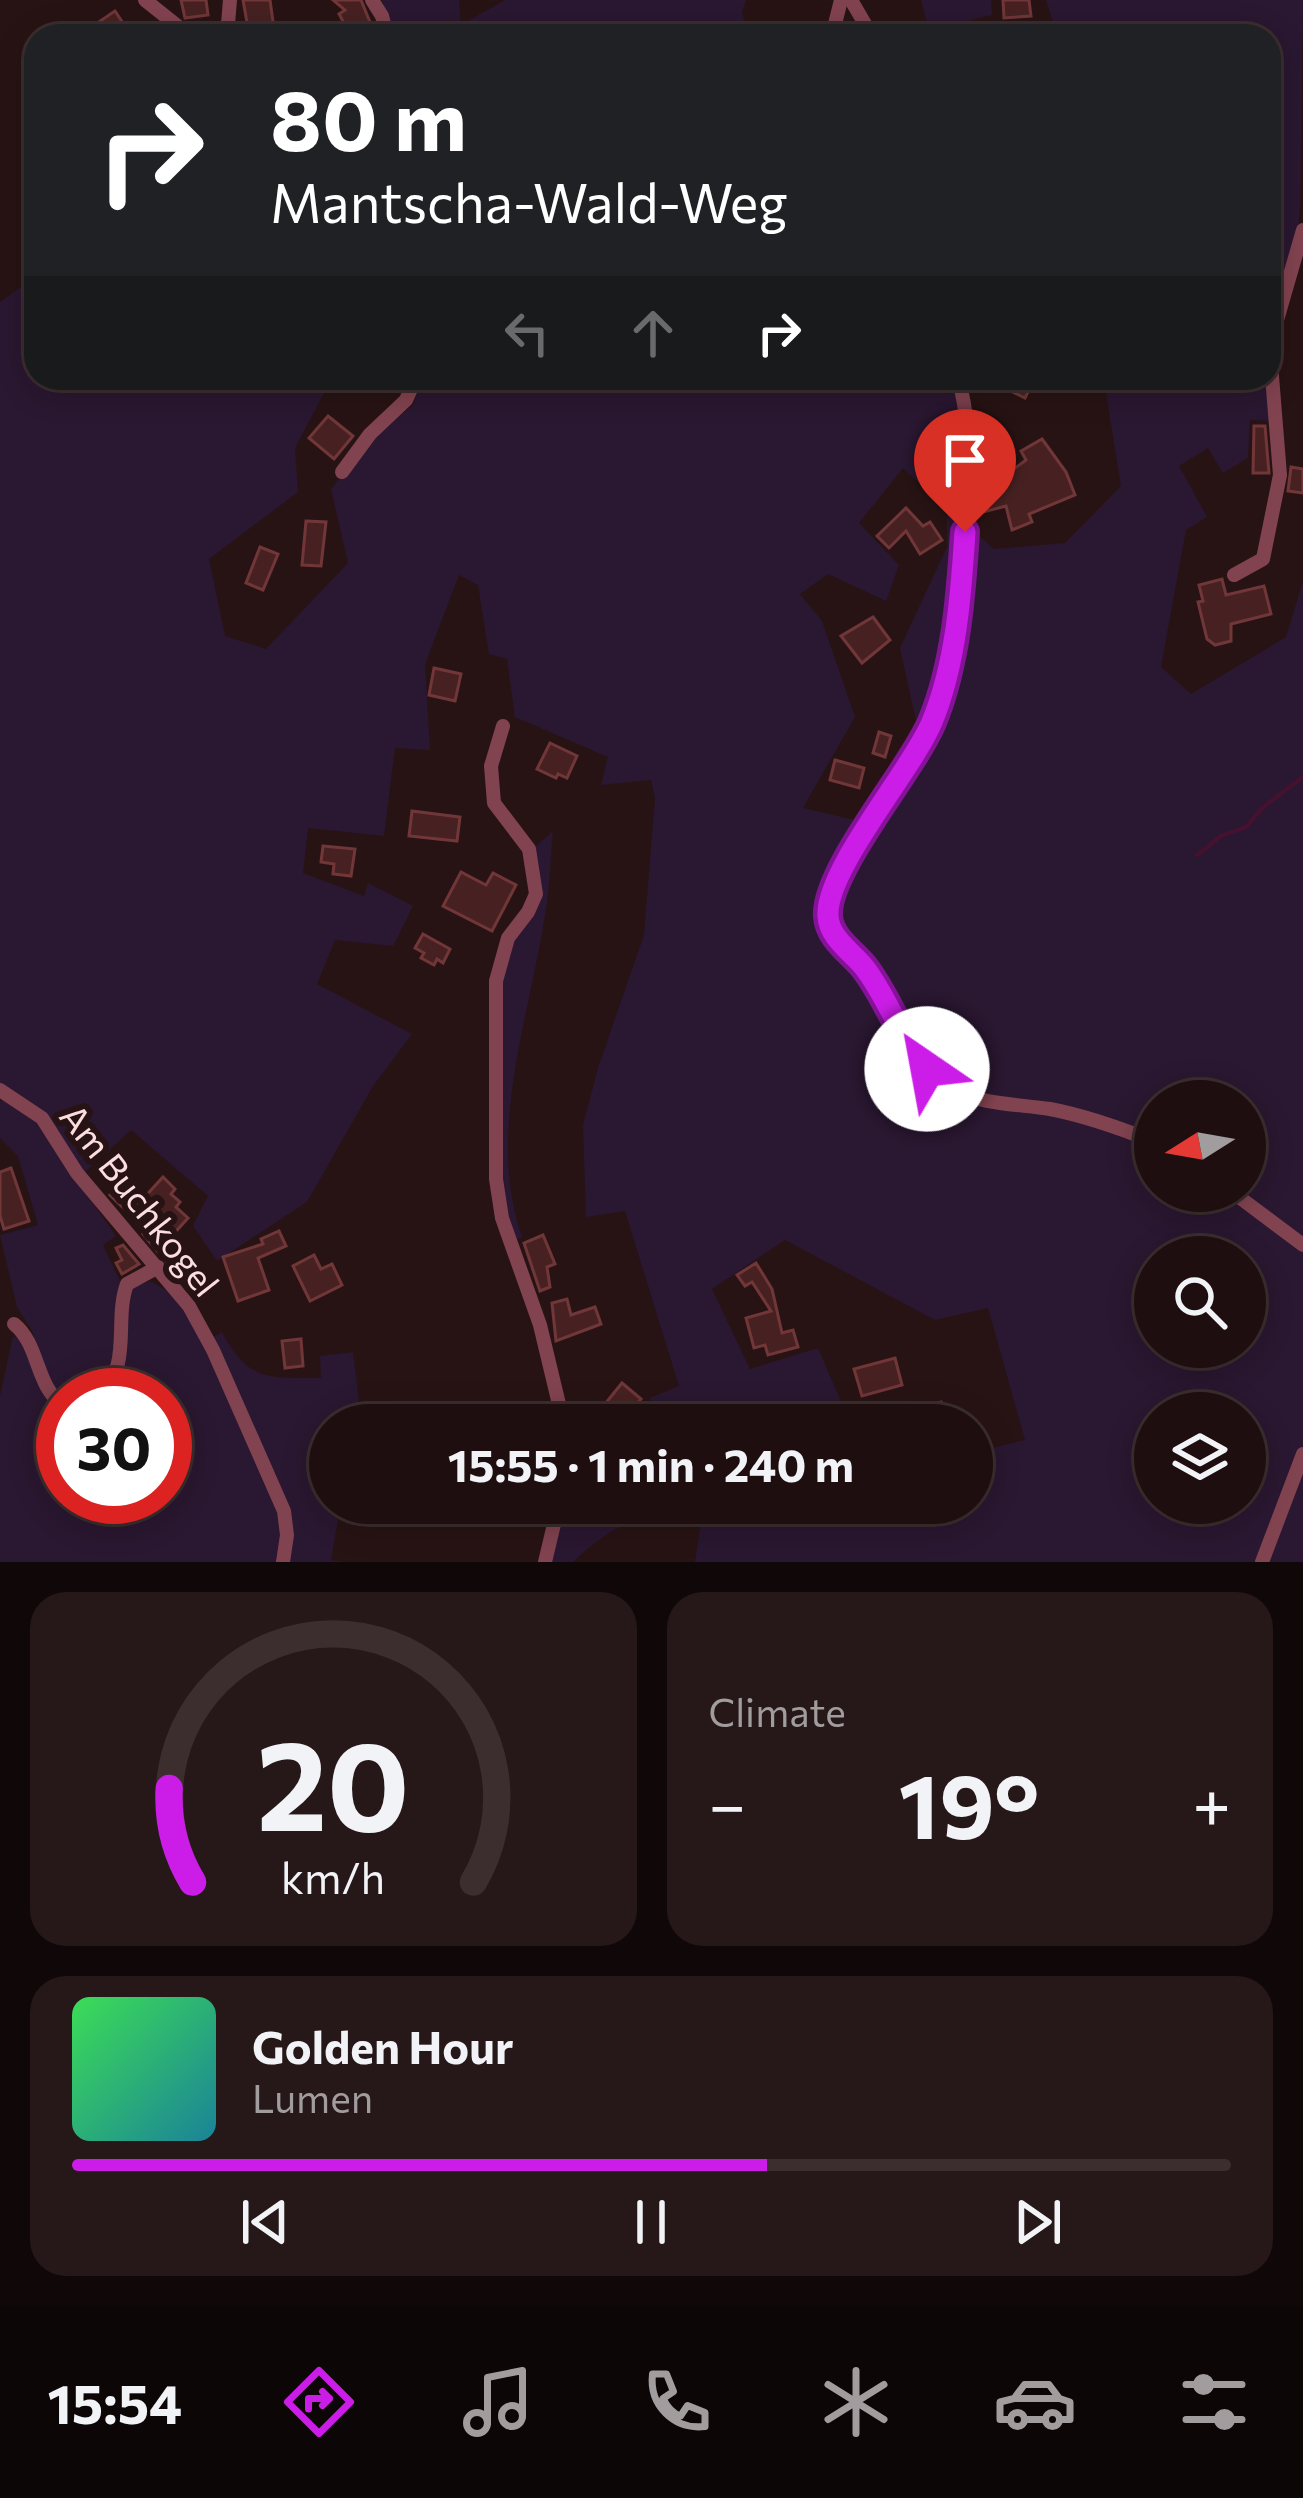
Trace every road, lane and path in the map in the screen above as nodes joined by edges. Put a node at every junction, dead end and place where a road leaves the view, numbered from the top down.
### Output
1 (146, 0) edge
2 (175, 24) edge
3 (1303, 230) edge
4 (1281, 306) edge
5 (411, 390) edge
6 (961, 390) edge
7 (1273, 390) edge
8 (342, 472) dead end
9 (1234, 575) dead end
10 (502, 726) dead end
11 (0, 1090) edge
12 (1134, 1134) edge
13 (1259, 1212) edge
14 (1303, 1245) edge
15 (158, 1268) junction
16 (14, 1324) dead end
17 (39, 1368) edge
18 (118, 1368) edge
19 (559, 1404) edge
20 (1303, 1454) edge
21 (554, 1524) edge
22 (284, 1562) edge
23 (545, 1562) edge
24 (1262, 1562) edge

1 - 2 street
3 - 4 street
5 - 8 street
6 - 12 street
7 - 9 street
10 - 19 street
11 - 15 street, Am Buchkogel
13 - 14 street
15 - 18 street
15 - 22 street, Am Buchkogel
16 - 17 street
20 - 24 street
21 - 23 street

